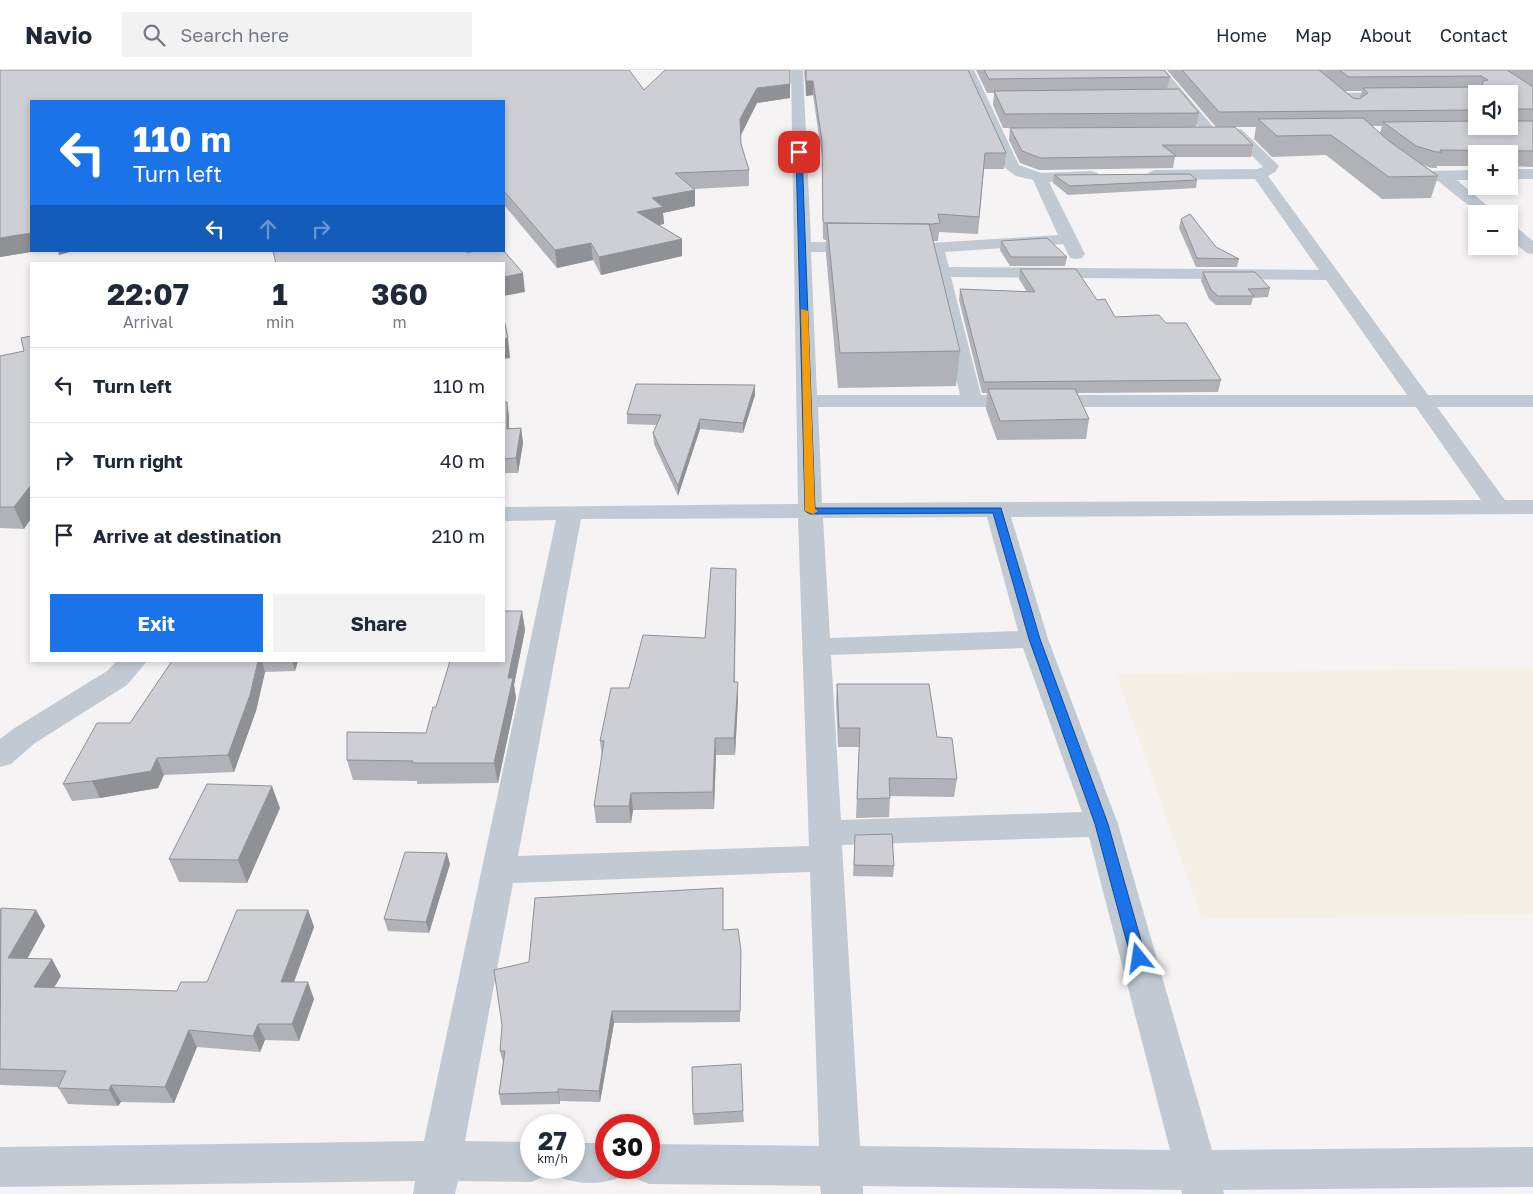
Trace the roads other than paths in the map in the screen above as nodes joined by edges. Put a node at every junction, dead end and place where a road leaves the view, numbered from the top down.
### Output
1 (797, 70) edge
2 (968, 70) edge
3 (1158, 70) edge
4 (1327, 86) edge
5 (1409, 96) edge
6 (1161, 97) edge
7 (1181, 97) junction
8 (1341, 97) junction
9 (1356, 108) edge
10 (1236, 132) junction
11 (1255, 132) edge
12 (1162, 133) edge
13 (1210, 133) junction
14 (1390, 156) edge
15 (1259, 174) junction
16 (1518, 174) edge
17 (1533, 174) edge
18 (1144, 175) edge
19 (1468, 175) edge
20 (1106, 176) edge
21 (1442, 176) junction
22 (1039, 177) junction
23 (1478, 205) edge
24 (1518, 237) edge
25 (1068, 239) junction
26 (802, 247) junction
27 (931, 248) junction
28 (1533, 249) edge
29 (941, 272) junction
30 (1086, 273) junction
31 (1332, 275) junction
32 (807, 401) junction
33 (972, 401) junction
34 (1422, 401) junction
35 (1533, 401) edge
36 (1498, 507) junction
37 (1533, 507) edge
38 (997, 510) junction
39 (810, 511) junction
40 (570, 512) junction
41 (505, 514) edge
42 (1034, 639) junction
43 (816, 648) junction
44 (132, 662) edge
45 (0, 756) edge
46 (1102, 824) junction
47 (826, 845) junction
48 (500, 870) junction
49 (520, 1164) edge
50 (660, 1165) edge
51 (0, 1167) edge
52 (1533, 1167) edge
53 (437, 1177) edge
54 (842, 1180) edge
55 (1200, 1182) edge

1 - 26 street
2 - 22 street
3 - 7 street
4 - 8 street
5 - 8 street
6 - 7 street
7 - 13 street
8 - 9 street
10 - 11 street
10 - 13 street
10 - 15 street
12 - 13 street
14 - 21 street
15 - 18 street
15 - 31 street
16 - 17 street
19 - 21 street
20 - 22 street
21 - 23 street
22 - 25 street
24 - 28 street
25 - 27 street
25 - 30 street
26 - 27 street
26 - 32 street
27 - 29 street
29 - 30 street
29 - 33 street
30 - 31 street
31 - 34 street
32 - 33 street
32 - 39 street
33 - 34 street
34 - 35 street
34 - 36 street
36 - 37 street
36 - 38 street
38 - 39 street
38 - 42 street
39 - 40 street
39 - 43 street
40 - 41 street
40 - 48 street
42 - 43 street
42 - 46 street
43 - 47 street
44 - 45 street
46 - 47 street
46 - 55 street
47 - 48 street
47 - 54 street
48 - 53 street
49 - 53 street
50 - 54 street
51 - 53 street
52 - 55 street
54 - 55 street

